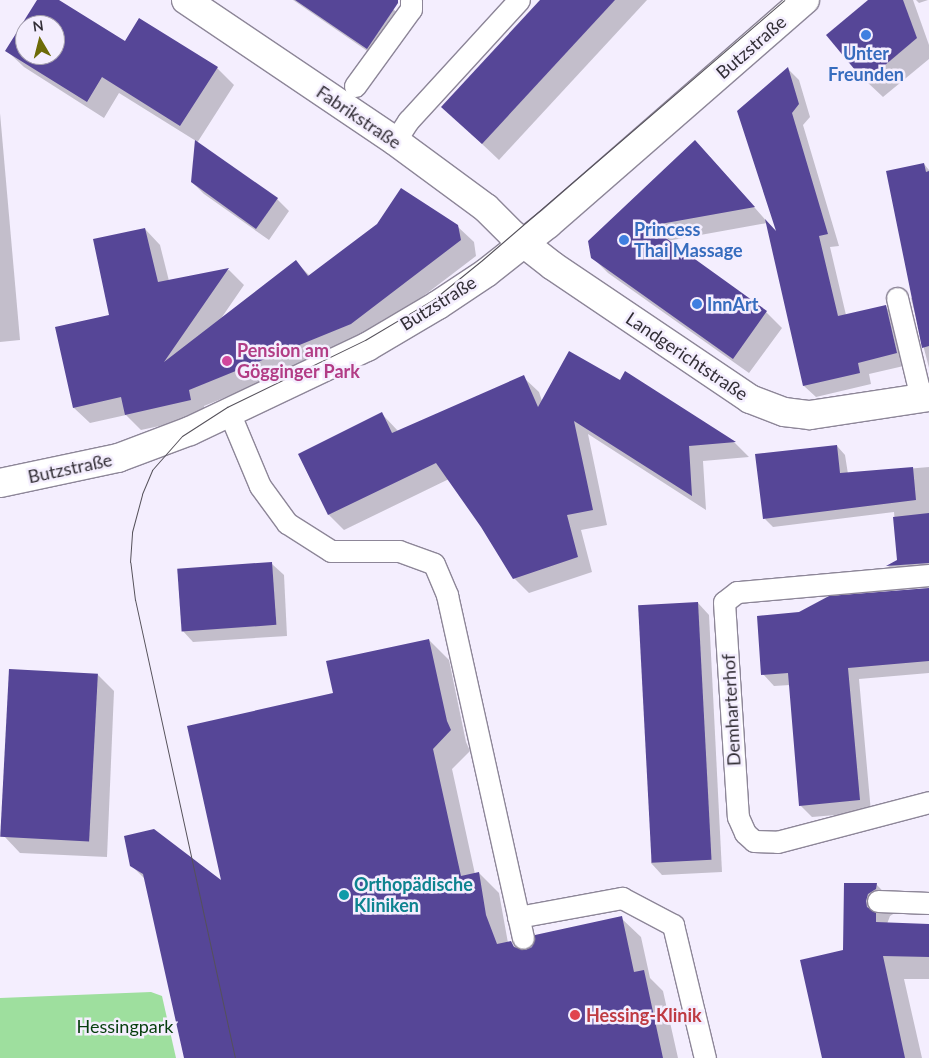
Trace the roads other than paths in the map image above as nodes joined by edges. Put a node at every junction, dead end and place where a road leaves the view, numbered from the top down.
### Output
1 (186, 0) edge
2 (412, 0) edge
3 (519, 0) edge
4 (805, 0) edge
5 (355, 86) dead end
6 (395, 141) junction
7 (524, 243) junction
8 (897, 298) dead end
9 (925, 398) edge
10 (229, 412) junction
11 (0, 483) edge
12 (929, 575) edge
13 (929, 802) edge
14 (878, 901) dead end
15 (929, 903) edge
16 (518, 917) junction
17 (522, 938) dead end
18 (706, 1058) edge

1 - 6 street, Fabrikstraße
2 - 5 lane
3 - 6 lane
4 - 7 street, Butzstraße
6 - 7 street, Fabrikstraße
7 - 9 street, Landgerichtstraße
7 - 10 street, Butzstraße
8 - 9 lane
10 - 11 street, Butzstraße
10 - 16 lane
12 - 13 lane, Demharterhof
14 - 15 lane
16 - 17 lane
16 - 18 lane

